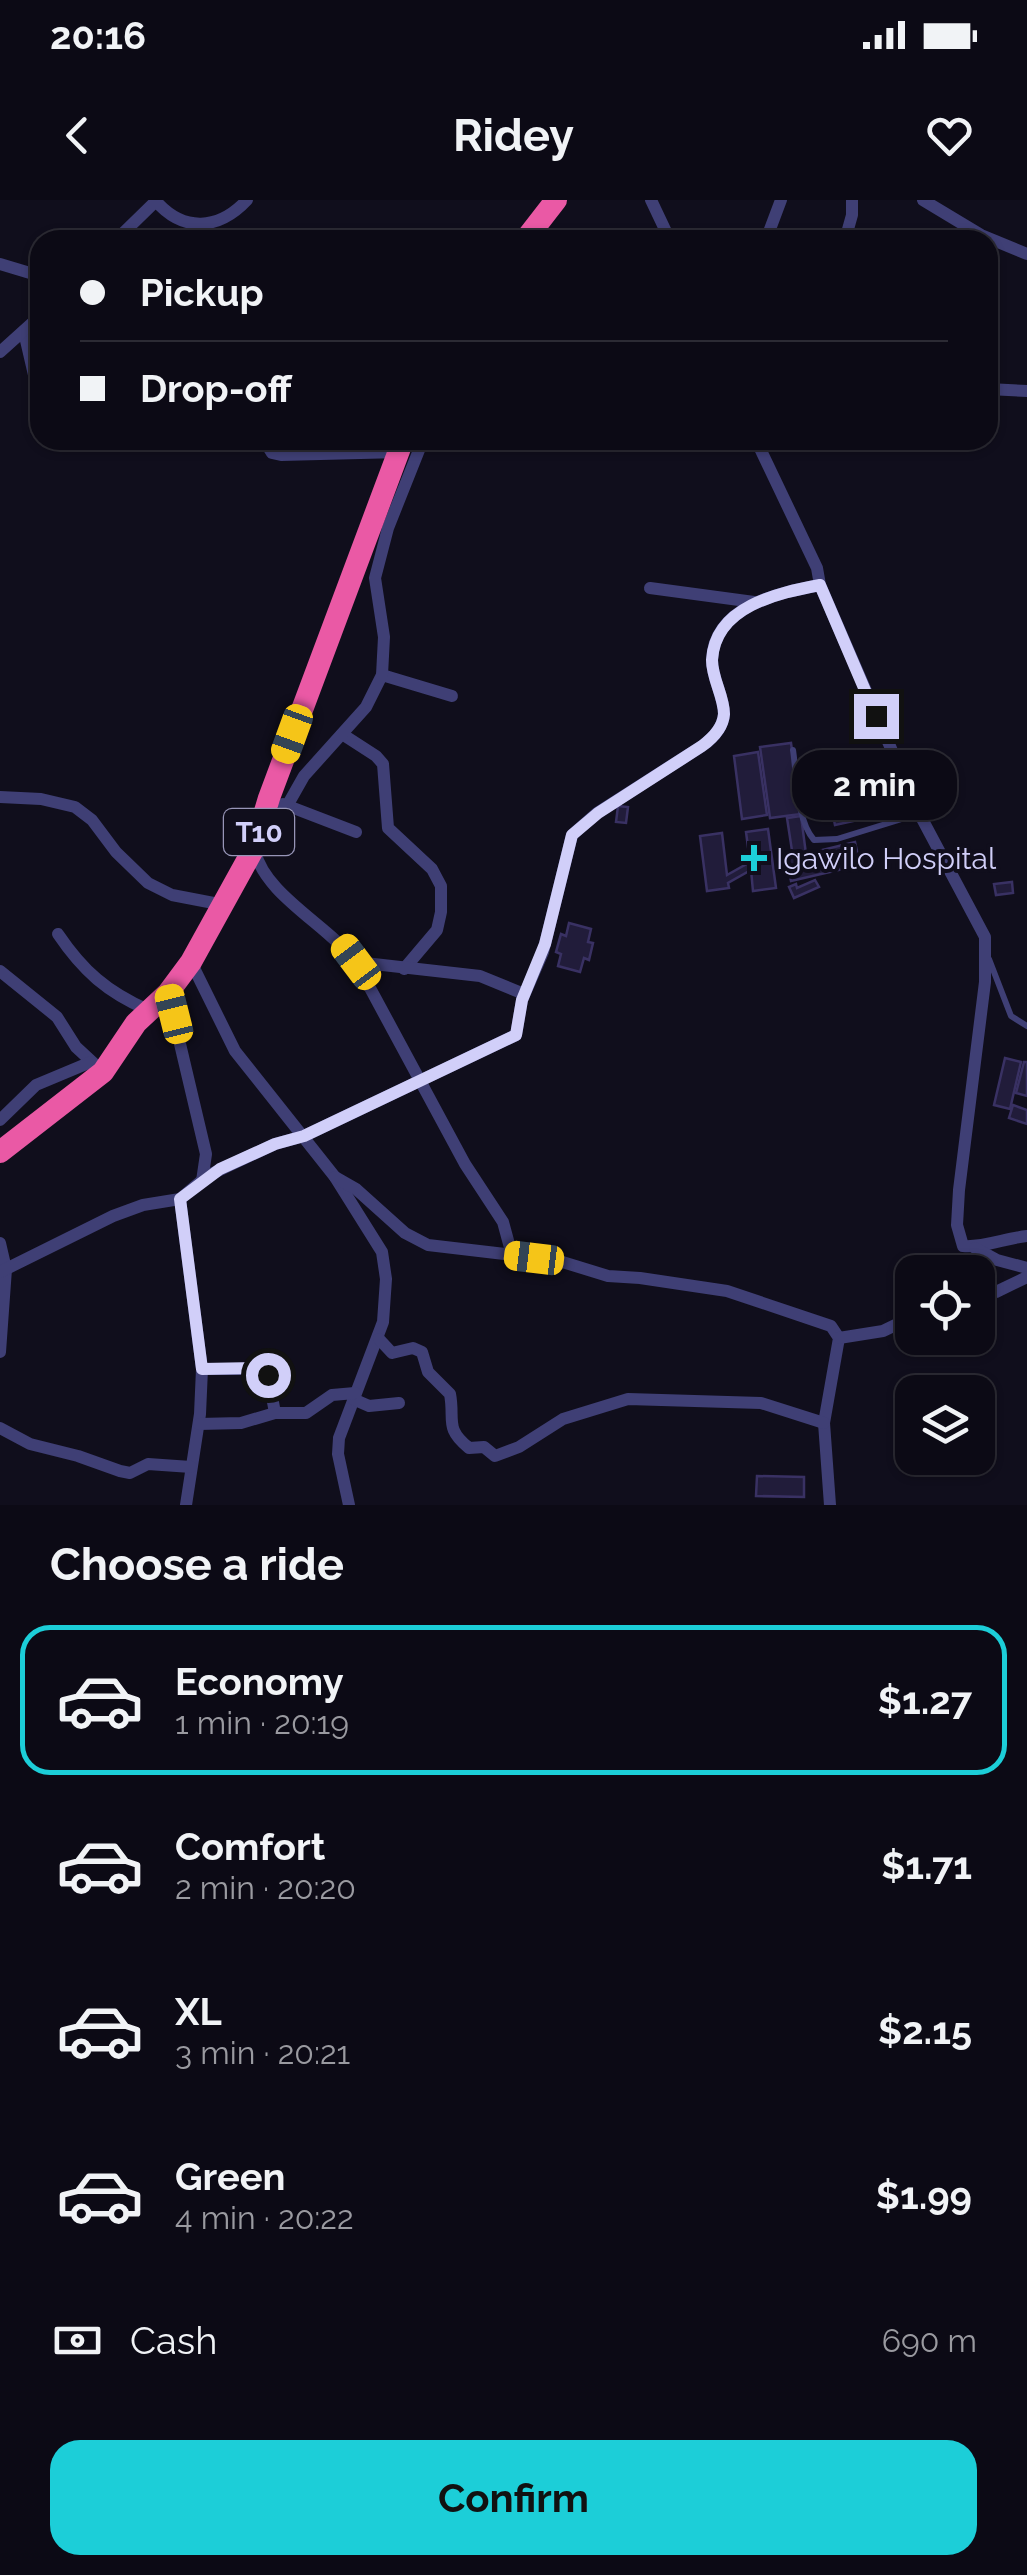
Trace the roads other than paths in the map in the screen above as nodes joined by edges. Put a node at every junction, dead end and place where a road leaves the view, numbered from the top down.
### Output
1 (156, 200) edge
2 (247, 200) edge
3 (556, 200) edge
4 (651, 200) edge
5 (781, 200) edge
6 (852, 200) edge
7 (923, 200) edge
8 (126, 230) edge
9 (533, 230) edge
10 (665, 230) edge
11 (770, 230) edge
12 (848, 230) edge
13 (961, 230) edge
14 (998, 244) edge
15 (1027, 254) edge
16 (0, 264) edge
17 (30, 273) edge
18 (30, 326) edge
19 (24, 332) junction
20 (5, 338) edge
21 (0, 352) edge
22 (30, 358) edge
23 (998, 389) edge
24 (1027, 391) edge
25 (271, 450) edge
26 (354, 450) edge
27 (400, 450) edge
28 (420, 450) edge
29 (761, 450) edge
30 (820, 585) junction
31 (650, 588) dead end
32 (756, 603) junction
33 (382, 675) junction
34 (452, 696) dead end
35 (342, 734) junction
36 (793, 750) dead end
37 (0, 796) edge
38 (278, 802) junction
39 (919, 813) junction
40 (356, 832) dead end
41 (254, 848) junction
42 (224, 905) junction
43 (58, 934) dead end
44 (987, 953) junction
45 (191, 962) junction
46 (356, 962) junction
47 (404, 969) junction
48 (0, 971) edge
49 (168, 992) junction
50 (524, 994) junction
51 (148, 1010) junction
52 (1027, 1026) edge
53 (97, 1067) junction
54 (422, 1082) junction
55 (0, 1120) edge
56 (304, 1136) junction
57 (0, 1152) edge
58 (335, 1177) junction
59 (202, 1183) junction
60 (180, 1199) junction
61 (1027, 1236) edge
62 (0, 1243) edge
63 (975, 1248) junction
64 (512, 1255) junction
65 (1027, 1268) edge
66 (3, 1271) edge
67 (1027, 1277) edge
68 (995, 1292) edge
69 (895, 1326) edge
70 (838, 1338) junction
71 (378, 1339) junction
72 (0, 1352) edge
73 (202, 1369) junction
74 (354, 1396) junction
75 (398, 1403) dead end
76 (275, 1412) junction
77 (824, 1423) junction
78 (199, 1424) junction
79 (0, 1428) edge
80 (191, 1466) junction
81 (187, 1502) edge
82 (348, 1505) edge
83 (830, 1505) edge

1 - 2 street
1 - 8 street
3 - 9 highway
4 - 10 street
5 - 11 street
6 - 12 street
7 - 13 street
14 - 15 street
16 - 17 street
18 - 19 street
19 - 20 street
19 - 22 street
20 - 21 street
23 - 24 street
25 - 26 street
27 - 38 highway, T10
28 - 33 street
29 - 30 street
30 - 32 street
30 - 39 street
31 - 32 street
32 - 50 street
33 - 34 street
33 - 35 street
35 - 38 street
35 - 47 street
36 - 39 lane
37 - 42 street
38 - 40 street
38 - 41 highway, T10
39 - 44 street
41 - 42 highway, T10
41 - 46 street
42 - 45 highway, T10
43 - 51 street
44 - 52 lane
44 - 63 street
45 - 49 highway, T10
45 - 56 street
46 - 47 street
46 - 54 street
47 - 50 street
48 - 53 street
49 - 51 highway, T10
49 - 59 street
50 - 54 street
51 - 53 highway, T10
53 - 55 street
53 - 57 highway, T10
54 - 56 street
54 - 64 street
56 - 58 street
56 - 59 street
58 - 64 street
58 - 71 street
59 - 60 street
60 - 66 street
60 - 73 street
61 - 63 street
62 - 66 street
63 - 65 street
64 - 70 street
66 - 72 street
67 - 68 street
69 - 70 street
70 - 77 street
71 - 74 street
71 - 77 street
73 - 76 street
73 - 78 street
74 - 75 street
74 - 76 street
74 - 82 street
76 - 78 street
77 - 83 street
78 - 80 street
79 - 80 street
80 - 81 street

